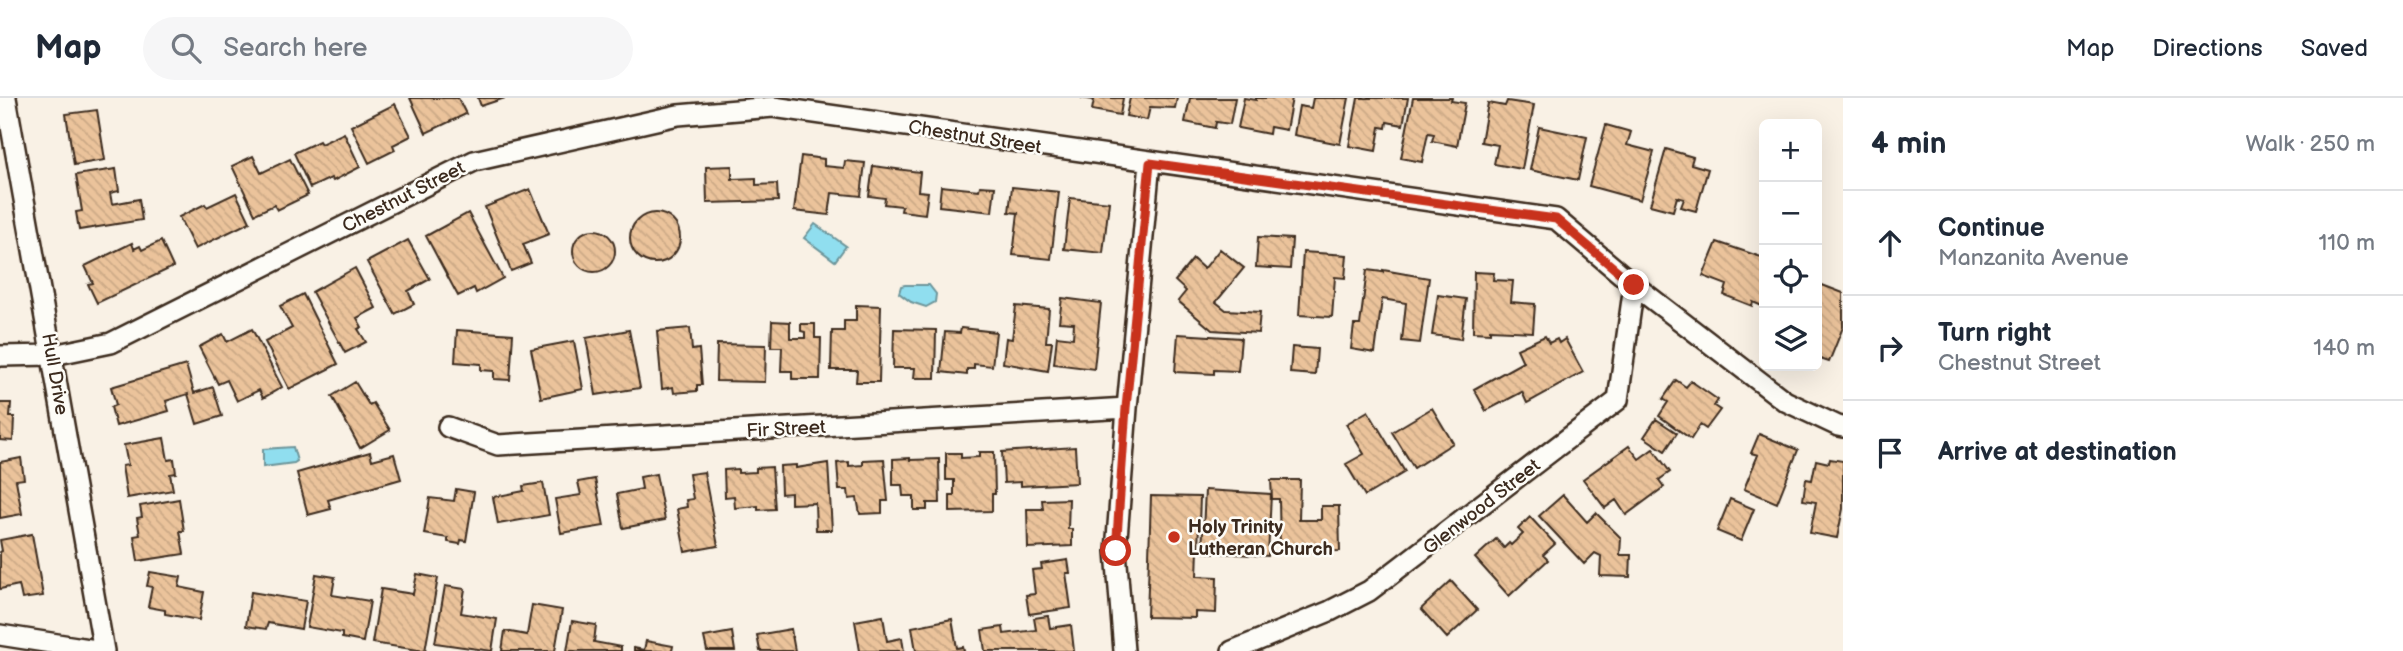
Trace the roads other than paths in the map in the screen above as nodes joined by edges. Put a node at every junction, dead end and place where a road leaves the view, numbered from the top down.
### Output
1 (6, 98) edge
2 (1150, 163) junction
3 (1634, 285) junction
4 (53, 355) junction
5 (0, 356) edge
6 (1126, 408) junction
7 (448, 427) dead end
8 (1843, 427) edge
9 (0, 635) edge
10 (1238, 650) edge
11 (103, 651) edge
12 (1124, 651) edge

1 - 4 street, Hull Drive
2 - 3 street, Chestnut Street
2 - 4 street, Chestnut Street
2 - 6 street
3 - 8 street, Chestnut Street
3 - 10 street, Glenwood Street
4 - 5 street, Chestnut Street
4 - 11 street, Hull Drive
6 - 7 street, Fir Street
6 - 12 street
9 - 11 street

